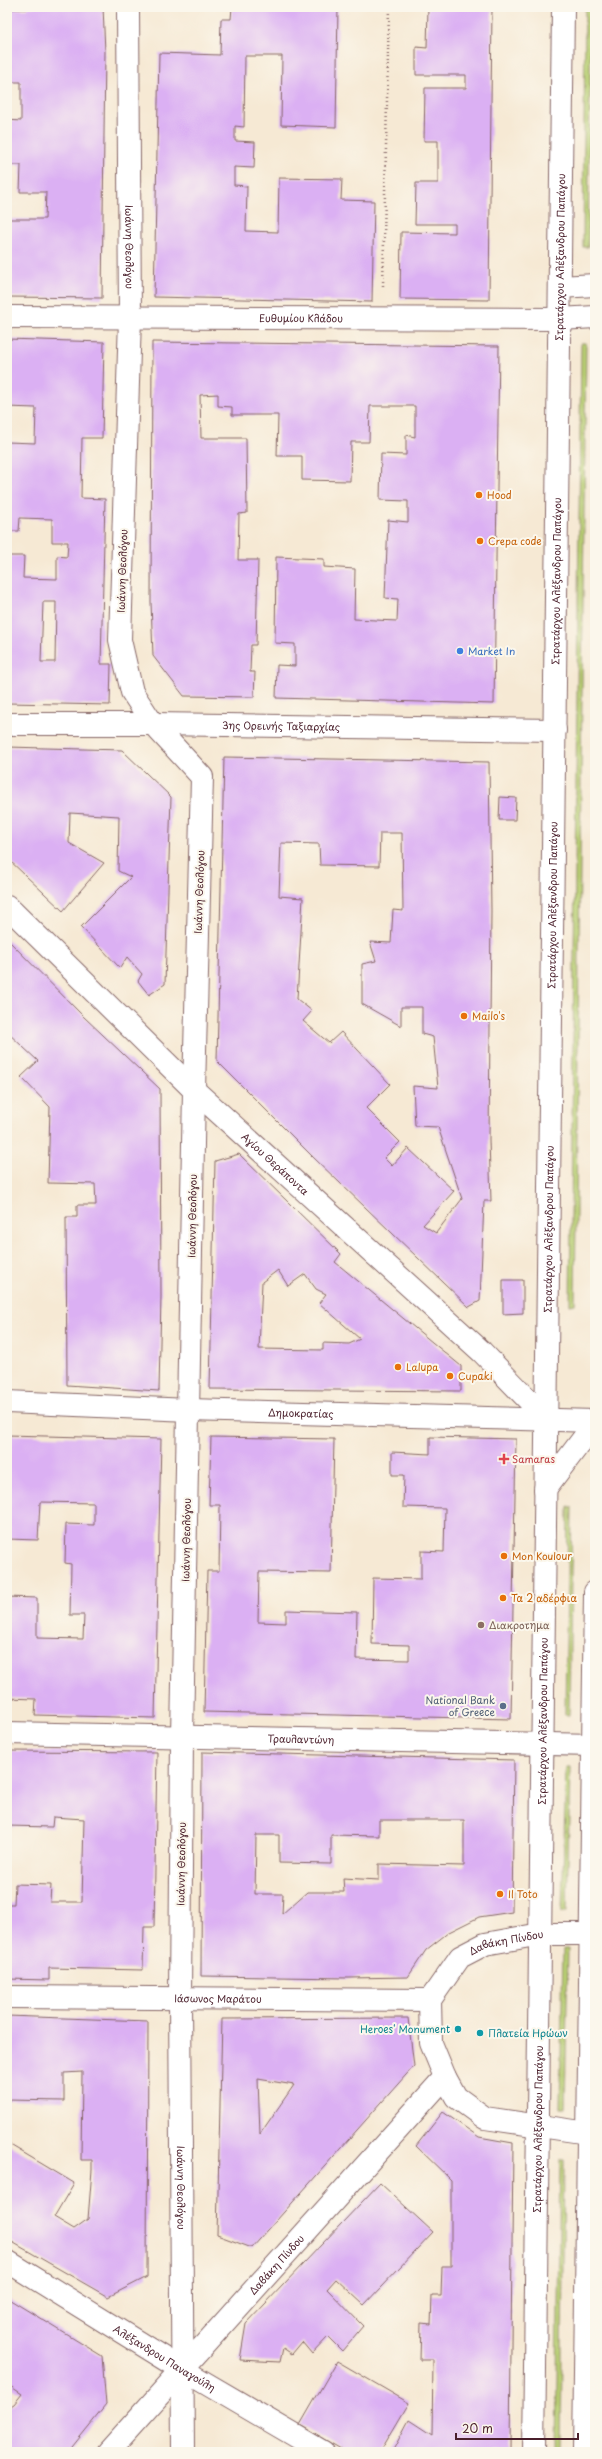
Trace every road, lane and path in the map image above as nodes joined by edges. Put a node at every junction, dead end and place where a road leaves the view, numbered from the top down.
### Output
1 (128, 7) edge
2 (389, 7) edge
3 (563, 7) edge
4 (595, 285) edge
5 (560, 287) junction
6 (7, 317) edge
7 (595, 317) edge
8 (130, 318) junction
9 (382, 318) junction
10 (560, 319) junction
11 (7, 724) edge
12 (153, 724) junction
13 (554, 730) junction
14 (7, 906) edge
15 (194, 1090) junction
16 (7, 1402) edge
17 (189, 1410) junction
18 (546, 1418) junction
19 (595, 1422) edge
20 (545, 1489) junction
21 (595, 1592) edge
22 (7, 1733) edge
23 (182, 1736) junction
24 (542, 1744) junction
25 (594, 1745) edge
26 (542, 1934) junction
27 (591, 1934) junction
28 (7, 1997) edge
29 (180, 1997) junction
30 (430, 2000) junction
31 (592, 2006) edge
32 (445, 2077) junction
33 (538, 2127) junction
34 (588, 2133) junction
35 (7, 2261) edge
36 (591, 2296) edge
37 (183, 2370) junction
38 (108, 2452) edge
39 (183, 2452) edge
40 (323, 2452) edge
41 (534, 2452) edge
42 (584, 2452) edge

1 - 8 street, Ιωάννη Θεολόγου
2 - 9 path
3 - 5 street, Στρατάρχου Αλέξανδρου Παπάγου
4 - 5 street
5 - 10 street, Στρατάρχου Αλέξανδρου Παπάγου
6 - 8 street, Ευθυμίου Κλάδου
7 - 10 street, Ευθυμίου Κλάδου
8 - 9 street, Ευθυμίου Κλάδου
8 - 12 street, Ιωάννη Θεολόγου
9 - 10 street, Ευθυμίου Κλάδου
10 - 13 street, Στρατάρχου Αλέξανδρου Παπάγου
11 - 12 street, 3ης Ορεινής Ταξιαρχίας
12 - 13 street, 3ης Ορεινής Ταξιαρχίας
12 - 15 street, Ιωάννη Θεολόγου
13 - 18 street, Στρατάρχου Αλέξανδρου Παπάγου
14 - 15 street, Αγίου Θεράποντα
15 - 17 street, Ιωάννη Θεολόγου
15 - 18 street, Αγίου Θεράποντα
16 - 17 street, Δημοκρατίας
17 - 18 street, Δημοκρατίας
17 - 23 street, Ιωάννη Θεολόγου
18 - 19 street, Δημοκρατίας
18 - 20 street, Στρατάρχου Αλέξανδρου Παπάγου
19 - 20 street
20 - 24 street, Στρατάρχου Αλέξανδρου Παπάγου
21 - 25 street
22 - 23 street, Τραυλαντώνη
23 - 24 street, Τραυλαντώνη
23 - 29 street, Ιωάννη Θεολόγου
24 - 25 street, Τραυλαντώνη
24 - 26 street, Στρατάρχου Αλέξανδρου Παπάγου
25 - 27 street
26 - 27 street, Δαβάκη Πίνδου
26 - 30 street, Δαβάκη Πίνδου
26 - 33 street, Στρατάρχου Αλέξανδρου Παπάγου
27 - 31 street
28 - 29 street, Ιάσωνος Μαράτου
29 - 30 street, Ιάσωνος Μαράτου
29 - 37 street, Ιωάννη Θεολόγου
30 - 32 street
31 - 34 street
32 - 33 street
32 - 37 street, Δαβάκη Πίνδου
33 - 34 street
33 - 41 street, Στρατάρχου Αλέξανδρου Παπάγου
34 - 36 street
35 - 37 street, Αλέξανδρου Παναγούλη
36 - 42 street
37 - 38 street, Δαβάκη Πίνδου
37 - 39 street, Ιωάννη Θεολόγου
37 - 40 street, Αλέξανδρου Παναγούλη

